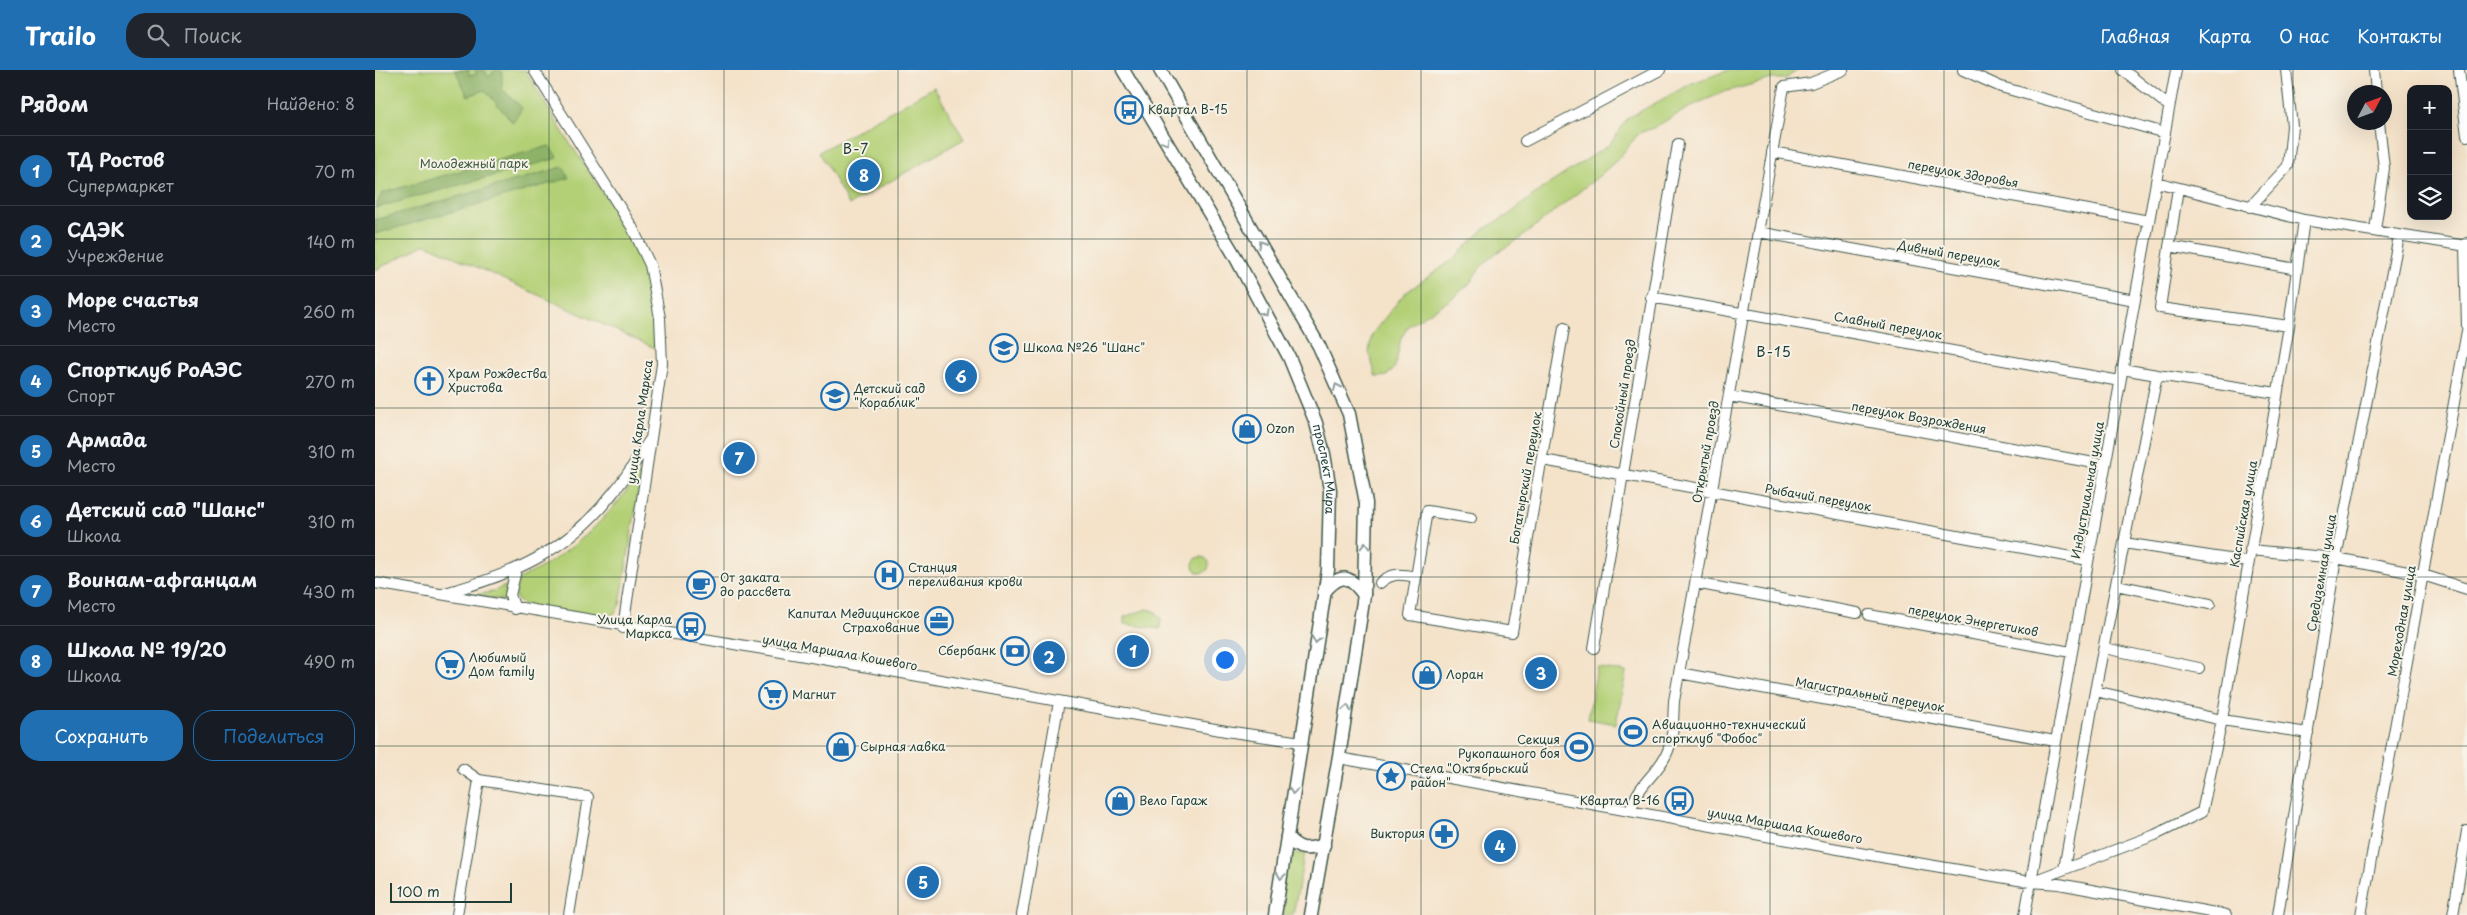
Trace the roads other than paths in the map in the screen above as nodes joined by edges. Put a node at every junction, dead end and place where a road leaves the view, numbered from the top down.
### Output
1 (534, 70) edge
2 (539, 70) edge
3 (1123, 70) edge
4 (1160, 70) edge
5 (1660, 70) edge
6 (1843, 70) edge
7 (1963, 70) edge
8 (2123, 70) edge
9 (2176, 70) edge
10 (2287, 70) edge
11 (2374, 70) edge
12 (2459, 70) edge
13 (2375, 85) edge
14 (2169, 106) junction
15 (2380, 130) edge
16 (2165, 133) junction
17 (2467, 136) edge
18 (1525, 141) dead end
19 (1678, 144) dead end
20 (1772, 152) junction
21 (2155, 182) junction
22 (2178, 188) junction
23 (2250, 207) junction
24 (2304, 220) junction
25 (2149, 221) junction
26 (2375, 230) junction
27 (1758, 232) junction
28 (2399, 236) junction
29 (2466, 245) edge
30 (2169, 246) junction
31 (2297, 269) junction
32 (1651, 297) junction
33 (2135, 300) junction
34 (1744, 312) junction
35 (2289, 326) junction
36 (2467, 327) edge
37 (1564, 328) dead end
38 (2467, 331) edge
39 (2122, 369) junction
40 (2157, 375) junction
41 (2120, 381) junction
42 (2277, 392) junction
43 (1729, 396) junction
44 (652, 437) junction
45 (1543, 460) junction
46 (2105, 465) junction
47 (1623, 476) junction
48 (1712, 491) junction
49 (1471, 518) dead end
50 (2124, 543) junction
51 (2250, 550) junction
52 (2337, 558) junction
53 (2088, 560) junction
54 (2248, 562) junction
55 (516, 570) junction
56 (2423, 575) junction
57 (1416, 577) junction
58 (375, 583) edge
59 (1380, 583) dead end
60 (1695, 583) junction
61 (2116, 585) junction
62 (375, 587) edge
63 (2467, 589) edge
64 (1324, 592) junction
65 (1364, 594) junction
66 (438, 595) junction
67 (2210, 604) dead end
68 (514, 608) junction
69 (1857, 612) dead end
70 (1869, 615) dead end
71 (624, 627) junction
72 (1594, 648) dead end
73 (2104, 648) junction
74 (2071, 652) junction
75 (2199, 668) dead end
76 (1679, 673) junction
77 (2095, 691) junction
78 (1058, 707) junction
79 (2222, 720) junction
80 (2308, 733) junction
81 (2055, 741) junction
82 (1300, 744) junction
83 (1339, 757) junction
84 (463, 769) dead end
85 (479, 780) junction
86 (1631, 809) junction
87 (2467, 830) edge
88 (1287, 837) junction
89 (1324, 845) junction
90 (2064, 869) junction
91 (2031, 880) junction
92 (457, 915) edge
93 (569, 915) edge
94 (1022, 915) edge
95 (1275, 915) edge
96 (1311, 915) edge
97 (2025, 915) edge
98 (2226, 915) edge
99 (2278, 915) edge
100 (2361, 915) edge
101 (2453, 915) edge

1 - 44 street, улица Карла Маркса
2 - 44 street
3 -> 64 main road, проспект Мира
65 -> 4 main road
5 - 18 street
6 - 20 street, Открытый проезд
7 - 16 street
8 - 14 street
9 - 14 street, Индустриальная улица
10 - 23 street
11 - 13 street
12 - 17 street
14 - 16 street, Индустриальная улица
15 - 26 street
16 - 21 street, Индустриальная улица
19 - 32 street, Спокойный проезд
20 - 25 street, переулок Здоровья
20 - 27 street, Открытый проезд
21 - 22 street
21 - 25 street, Индустриальная улица
22 - 23 street
22 - 30 street
23 - 24 street
24 - 26 street
24 - 31 street, Каспийская улица
25 - 33 street, Индустриальная улица
26 - 28 street
27 - 33 street, Дивный переулок
27 - 34 street, Открытый проезд
28 - 29 street
28 - 52 street, Средиземная улица
29 - 36 street
30 - 31 street
30 - 35 street
31 - 35 street, Каспийская улица
32 - 34 street, Славный переулок
32 - 47 street, Спокойный проезд
33 - 39 street, Индустриальная улица
34 - 41 street, Славный переулок
34 - 43 street, Открытый проезд
35 - 42 street, Каспийская улица
37 - 45 street, Богатырский переулок
38 - 56 street, Мореходная улица
39 - 40 street
39 - 41 street, Индустриальная улица
40 - 42 street
40 - 50 street
41 - 46 street, Индустриальная улица
42 - 51 street, Каспийская улица
43 - 46 street, переулок Возрождения
43 - 48 street, Открытый проезд
44 - 55 street
44 - 71 street, улица Карла Маркса
45 - 47 street, Рыбачий переулок
45 - 57 street, Богатырский переулок
46 - 53 street, Индустриальная улица
47 - 48 street, Рыбачий переулок
47 - 72 street, Спокойный проезд
48 - 53 street, Рыбачий переулок
48 - 60 street, Открытый проезд
49 - 57 street
50 - 54 street
50 - 61 street
51 - 52 street
51 - 54 street, Каспийская улица
52 - 56 street
52 - 80 street, Средиземная улица
53 - 74 street, Индустриальная улица
54 - 79 street, Каспийская улица
55 - 66 street
55 - 68 street
56 - 63 street
56 - 100 street, Мореходная улица
57 - 59 street
58 - 66 street
60 - 69 street
60 - 76 street, Открытый проезд
61 - 67 street
61 - 73 street
62 - 66 street, улица Маршала Кошевого
64 - 65 main road
64 -> 82 main road, проспект Мира
83 -> 65 main road
66 - 68 street, улица Маршала Кошевого
68 - 71 street, улица Маршала Кошевого
70 - 74 street, переулок Энергетиков
71 - 78 street, улица Маршала Кошевого
71 - 82 street
73 - 75 street
73 - 77 street
74 - 81 street, Индустриальная улица
76 - 81 street, Магистральный переулок
76 - 86 street, Открытый проезд
77 - 79 street
77 - 90 street
78 - 82 street, улица Маршала Кошевого
78 - 94 street
79 - 80 street
79 - 90 street, Каспийская улица
80 - 99 street, Средиземная улица
81 - 91 street, Индустриальная улица
82 -> 88 main road, проспект Мира
83 - 86 street, улица Маршала Кошевого
83 - 89 main road
84 - 85 street
85 - 92 street
85 - 93 street
86 - 91 street, улица Маршала Кошевого
87 - 101 street
88 - 89 main road
88 -> 95 main road, проспект Мира
89 - 96 main road
90 - 91 street
91 - 97 street, Индустриальная улица
91 - 98 street, улица Маршала Кошевого

